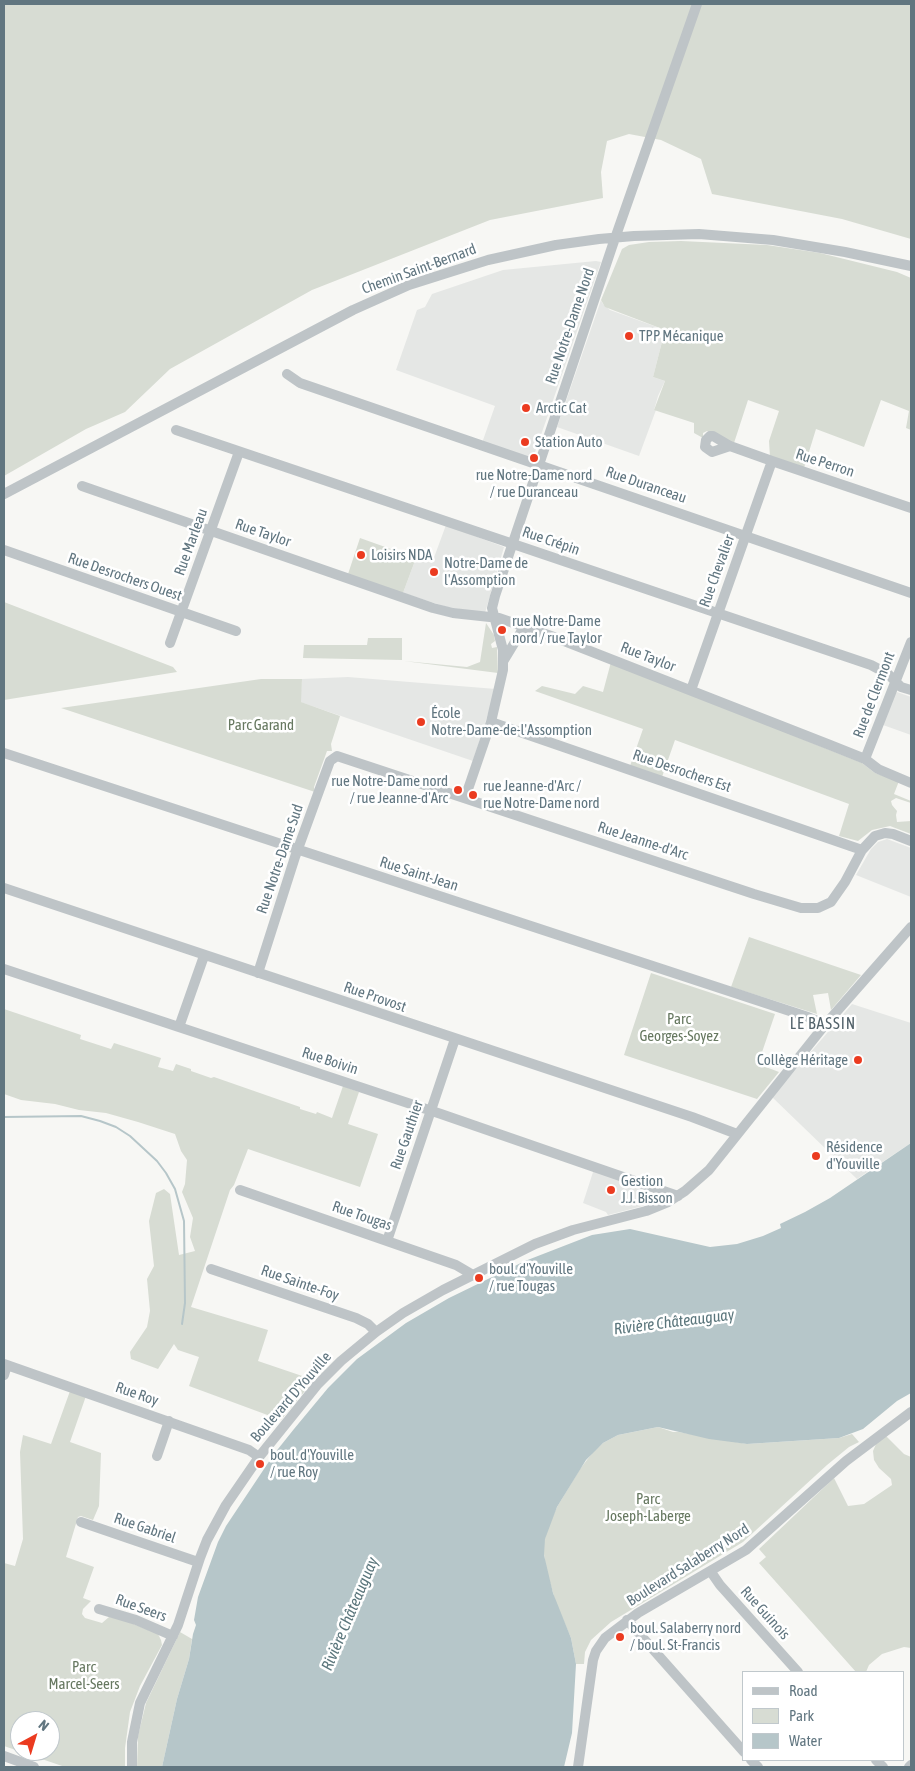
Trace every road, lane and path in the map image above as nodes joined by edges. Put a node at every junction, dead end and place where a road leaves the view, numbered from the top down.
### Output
1 (697, 4) edge
2 (615, 238) junction
3 (887, 262) junction
4 (911, 266) edge
5 (911, 271) edge
6 (287, 374) dead end
7 (176, 430) dead end
8 (730, 446) dead end
9 (239, 452) junction
10 (772, 461) junction
11 (539, 465) junction
12 (82, 486) dead end
13 (4, 494) edge
14 (911, 508) edge
15 (210, 531) junction
16 (746, 536) junction
17 (512, 544) junction
18 (4, 550) edge
19 (911, 594) edge
20 (182, 612) junction
21 (718, 614) junction
22 (494, 618) junction
23 (524, 627) junction
24 (236, 631) dead end
25 (911, 642) edge
26 (170, 643) dead end
27 (504, 660) junction
28 (896, 681) junction
29 (691, 690) junction
30 (911, 690) edge
31 (491, 722) junction
32 (4, 752) edge
33 (334, 757) joint
34 (865, 759) junction
35 (911, 783) edge
36 (464, 798) junction
37 (911, 841) edge
38 (298, 850) junction
39 (862, 850) junction
40 (4, 888) edge
41 (911, 927) edge
42 (204, 956) junction
43 (4, 969) edge
44 (258, 973) junction
45 (824, 1026) junction
46 (179, 1027) junction
47 (455, 1039) junction
48 (431, 1111) junction
49 (737, 1134) junction
50 (646, 1184) junction
51 (240, 1190) dead end
52 (678, 1196) junction
53 (657, 1207) junction
54 (387, 1241) junction
55 (211, 1268) dead end
56 (473, 1275) junction
57 (376, 1332) junction
58 (5, 1368) edge
59 (911, 1412) edge
60 (169, 1422) junction
61 (157, 1456) dead end
62 (259, 1457) junction
63 (81, 1522) dead end
64 (198, 1562) junction
65 (711, 1572) junction
66 (99, 1609) dead end
67 (627, 1620) junction
68 (173, 1636) junction
69 (797, 1671) edge
70 (742, 1750) edge
71 (4, 1756) edge
72 (34, 1767) edge
73 (132, 1767) edge
74 (578, 1767) edge

1 - 2 street, Rue Notre-Dame Nord
2 - 3 street, Chemin Saint-Bernard
2 - 11 street, Rue Notre-Dame Nord
2 - 13 street, Chemin Saint-Bernard
3 - 4 street, Chemin Saint-Bernard
3 - 5 street, Chemin Saint-Bernard
6 - 11 street, Rue Duranceau
7 - 9 street, Rue Crépin
8 - 10 street, Rue Perron
9 - 15 street, Rue Marleau
9 - 17 street, Rue Crépin
10 - 14 street, Rue Perron
10 - 16 street, Rue Chevalier
11 - 16 street, Rue Duranceau
11 - 17 street, Rue Notre-Dame Nord
12 - 15 street, Rue Taylor
15 - 20 street, Rue Marleau
15 - 22 street, Rue Taylor
16 - 19 street, Rue Duranceau
16 - 21 street, Rue Chevalier
17 - 21 street, Rue Crépin
17 - 22 street, Rue Notre-Dame Nord
18 - 20 street, Rue Desrochers Ouest
20 - 24 street, Rue Desrochers Ouest
20 - 26 street, Rue Marleau
21 - 28 street, Rue Crépin
21 - 29 street, Rue Chevalier
22 - 23 street, Rue Taylor
22 - 27 street, Rue Notre-Dame Nord
23 - 27 street, Rue Notre-Dame Nord
23 - 29 street, Rue Taylor
25 - 28 street, Rue de Clermont
27 - 31 street, Rue Notre-Dame Nord
28 - 30 street, Rue Crépin
28 - 34 street, Rue de Clermont
29 - 34 street, Rue Taylor
31 - 36 street, Rue Notre-Dame Nord
31 - 39 street, Rue Desrochers Est
32 - 38 street, Rue Saint-Jean
33 - 36 street, Rue Jeanne-d'Arc
33 - 38 street, Rue Notre-Dame Sud
34 - 35 street, Rue Taylor
36 - 39 street, Rue Jeanne-d'Arc
37 - 39 street, Rue Jeanne-d'Arc
38 - 44 street, Rue Notre-Dame Sud
38 - 45 street, Rue Saint-Jean
40 - 42 street, Rue Provost
41 - 45 street, Boulevard D'Youville
42 - 44 street, Rue Provost
42 - 46 street
43 - 46 street, Rue Boivin
44 - 47 street, Rue Provost
45 - 49 street, Boulevard D'Youville
46 - 48 street, Rue Boivin
47 - 48 street, Rue Gauthier
47 - 49 street, Rue Provost
48 - 50 street, Rue Boivin
48 - 54 street, Rue Gauthier
49 - 52 street, Boulevard D'Youville
50 - 52 street, Rue Boivin
50 - 53 street
51 - 54 street, Rue Tougas
52 - 53 street, Boulevard D'Youville
53 - 56 street, Boulevard D'Youville
54 - 56 street, Rue Tougas
55 - 57 street, Rue Sainte-Foy
56 - 57 street, Boulevard D'Youville
57 - 62 street, Boulevard D'Youville
58 - 60 street, Rue Roy
59 - 65 street, Boulevard Salaberry Nord
60 - 61 street
60 - 62 street, Rue Roy
62 - 64 street, Boulevard D'Youville
63 - 64 street, Rue Gabriel
64 - 68 street, Boulevard D'Youville
65 - 67 street, Boulevard Salaberry Nord
65 - 69 street, Rue Guinois
66 - 68 street, Rue Seers
67 - 70 street
67 - 74 street, Boulevard Salaberry Nord
68 - 73 street, Boulevard D'Youville
71 - 72 street

